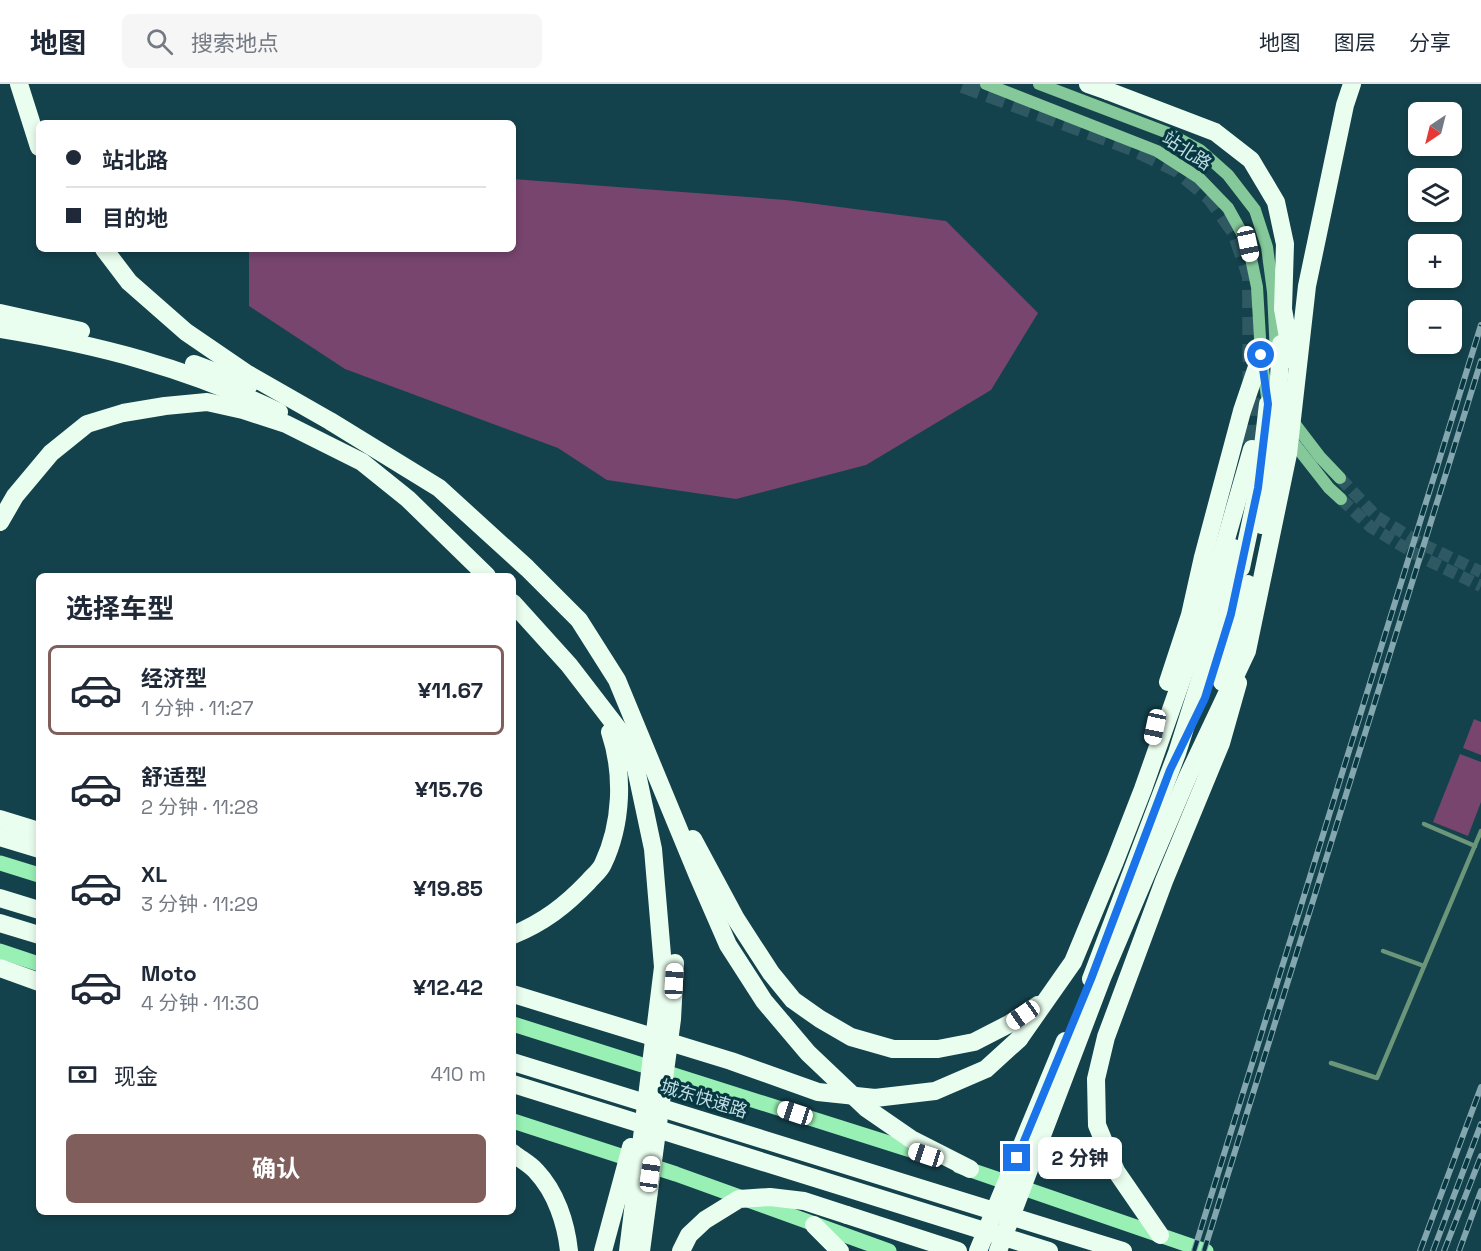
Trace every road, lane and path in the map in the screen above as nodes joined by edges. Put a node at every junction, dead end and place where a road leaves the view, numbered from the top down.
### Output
1 (19, 84) edge
2 (986, 84) edge
3 (1039, 84) edge
4 (1088, 84) edge
5 (1352, 84) edge
6 (36, 138) edge
7 (106, 252) edge
8 (1283, 309) junction
9 (0, 321) edge
10 (1261, 355) junction
11 (1268, 404) junction
12 (330, 421) junction
13 (339, 451) junction
14 (1288, 454) junction
15 (1340, 478) tunnel mouth
16 (1341, 499) tunnel mouth
17 (0, 522) edge
18 (484, 573) edge
19 (516, 606) edge
20 (1247, 651) junction
21 (569, 665) junction
22 (648, 754) junction
23 (1195, 761) junction
24 (1170, 770) junction
25 (1143, 789) junction
26 (668, 804) junction
27 (0, 819) edge
28 (1424, 824) dead end
29 (36, 830) edge
30 (1481, 831) edge
31 (0, 837) edge
32 (1475, 846) junction
33 (36, 848) edge
34 (0, 863) edge
35 (36, 874) edge
36 (0, 898) edge
37 (36, 909) edge
38 (0, 923) edge
39 (36, 934) edge
40 (516, 934) edge
41 (0, 951) edge
42 (1383, 951) dead end
43 (36, 963) edge
44 (669, 965) junction
45 (1424, 966) junction
46 (0, 968) edge
47 (36, 981) edge
48 (516, 995) edge
49 (1049, 997) junction
50 (516, 1025) edge
51 (516, 1063) edge
52 (1331, 1063) dead end
53 (651, 1070) junction
54 (516, 1085) edge
55 (516, 1122) edge
56 (516, 1155) edge
57 (970, 1169) junction
58 (814, 1225) junction
59 (1160, 1235) junction
60 (568, 1251) edge
61 (603, 1251) edge
62 (628, 1251) edge
63 (641, 1251) edge
64 (681, 1251) edge
65 (840, 1251) edge
66 (889, 1251) edge
67 (958, 1251) edge
68 (978, 1251) edge
69 (998, 1251) edge
70 (1049, 1251) edge
71 (1123, 1251) edge
72 (1206, 1251) edge

1 - 6 highway
2 - 10 street, 站北路
3 - 15 street, 站北路
4 - 8 highway, bridge
5 - 14 highway, bridge
7 - 12 highway
8 - 14 highway, bridge
8 - 23 highway, bridge
9 - 12 highway
9 - 13 highway
10 - 11 street, 站北路
10 - 25 highway
11 - 16 street, 站北路
11 - 24 highway
12 - 22 highway
13 - 17 highway
13 - 18 highway
14 - 20 highway, bridge
19 - 21 highway
20 - 23 highway, bridge
20 - 59 highway, bridge
21 - 40 highway
21 - 44 highway
22 - 26 highway
22 - 44 highway
23 - 69 highway, bridge
24 - 25 highway
24 - 68 highway, bridge
25 - 49 highway
26 - 49 highway
26 - 57 highway
27 - 29 highway
28 - 32 lane
30 - 32 lane
31 - 33 highway
32 - 45 lane
34 - 35 main road
36 - 37 highway
38 - 39 highway
41 - 43 main road
42 - 45 lane
44 - 53 highway, bridge
44 - 63 highway, bridge
45 - 52 lane
46 - 47 highway
48 - 49 highway, bridge
50 - 57 main road
51 - 71 highway, 城东快速路
53 - 61 highway, bridge
53 - 62 highway, bridge
54 - 70 highway
55 - 58 main road
56 - 60 highway
57 - 59 main road
58 - 65 highway
58 - 66 main road
59 - 72 main road
64 - 67 highway, bridge

